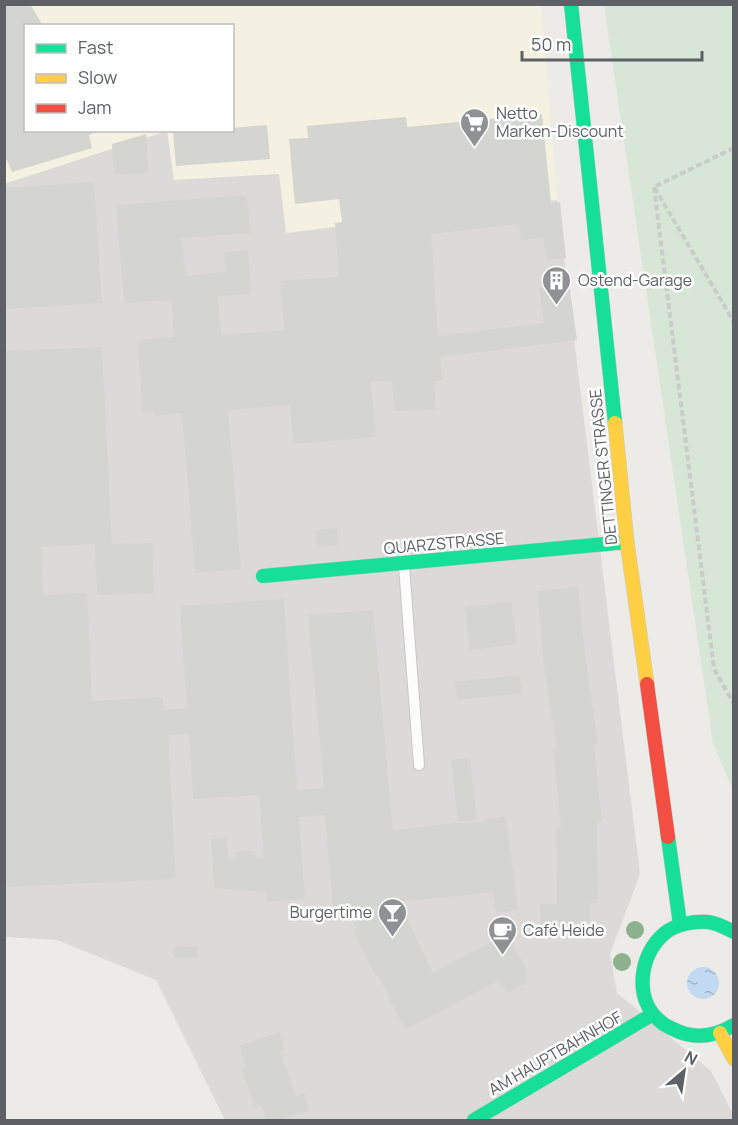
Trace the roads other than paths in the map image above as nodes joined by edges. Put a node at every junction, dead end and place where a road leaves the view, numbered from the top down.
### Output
1 (571, 4) edge
2 (627, 542) junction
3 (404, 563) junction
4 (263, 576) dead end
5 (419, 765) dead end
6 (680, 924) junction
7 (734, 932) edge
8 (653, 1014) junction
9 (734, 1025) edge
10 (720, 1033) junction
11 (734, 1059) edge
12 (474, 1120) edge

1 - 2 street, DETTINGER STRASSE
2 - 3 street, QUARZSTRASSE
2 - 6 street, DETTINGER STRASSE
3 - 4 street, QUARZSTRASSE
3 - 5 lane
6 - 7 street
6 - 8 street
8 - 10 street
8 - 12 street, AM HAUPTBAHNHOF
9 - 10 street
10 - 11 street

